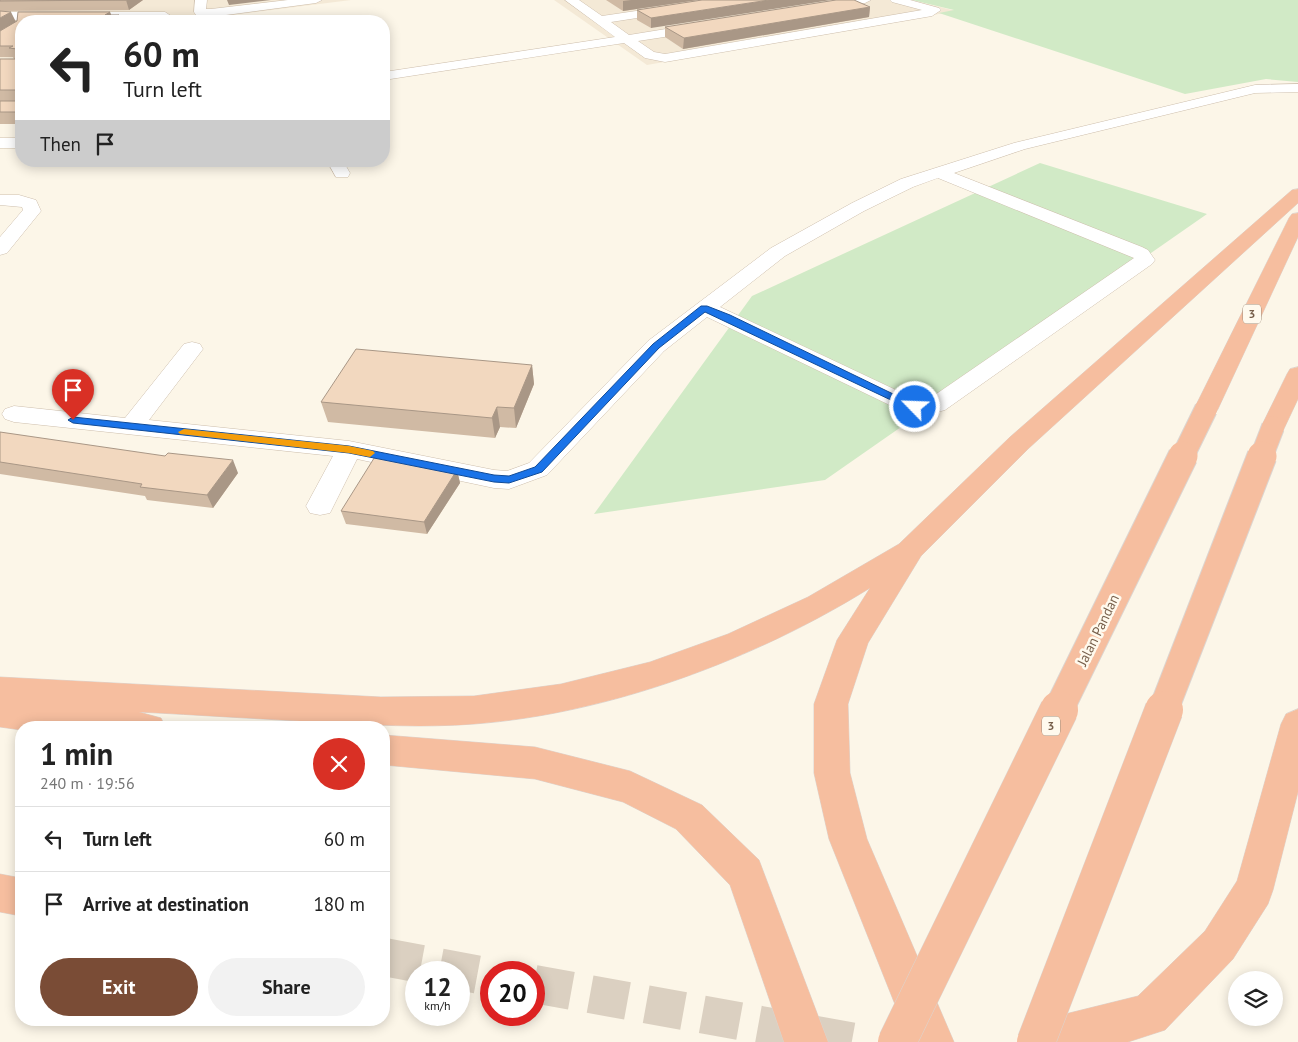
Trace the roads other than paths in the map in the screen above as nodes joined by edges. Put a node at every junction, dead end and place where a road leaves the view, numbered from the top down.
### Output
1 (201, 0) edge
2 (316, 0) edge
3 (588, 0) edge
4 (734, 0) edge
5 (864, 0) edge
6 (896, 0) edge
7 (572, 1) edge
8 (173, 2) dead end
9 (54, 4) dead end
10 (811, 9) edge
11 (37, 15) edge
12 (166, 15) edge
13 (0, 16) edge
14 (15, 17) edge
15 (600, 20) junction
16 (790, 22) edge
17 (716, 24) edge
18 (812, 33) junction
19 (627, 39) junction
20 (390, 75) edge
21 (1298, 88) edge
22 (0, 143) edge
23 (15, 143) edge
24 (936, 172) junction
25 (1298, 194) edge
26 (0, 200) edge
27 (1298, 218) edge
28 (0, 249) edge
29 (704, 308) junction
30 (192, 349) dead end
31 (1298, 374) edge
32 (14, 414) dead end
33 (132, 426) junction
34 (349, 449) junction
35 (320, 506) dead end
36 (911, 549) junction
37 (0, 691) edge
38 (0, 713) edge
39 (79, 721) edge
40 (1298, 724) edge
41 (390, 751) edge
42 (0, 893) edge
43 (15, 896) edge
44 (806, 1042) edge
45 (897, 1042) edge
46 (932, 1042) edge
47 (1036, 1042) edge
48 (1041, 1042) edge

1 - 2 street
3 - 7 street
4 - 15 street
5 - 10 street
6 - 18 street
7 - 15 street
8 - 12 street
9 - 11 street
13 - 14 street
15 - 19 street
16 - 18 street
17 - 19 street
18 - 19 street
19 - 20 street
21 - 24 street
22 - 23 street
24 - 29 street
24 - 29 street
25 - 36 highway
26 - 28 street
27 - 45 highway, Jalan Pandan / 3, bridge
29 - 34 street
30 - 33 street
31 - 47 highway, bridge
32 - 33 street
33 - 34 street
34 - 35 street
36 - 37 highway
36 - 46 highway
38 - 39 highway
40 - 48 highway
41 - 44 highway
42 - 43 highway

